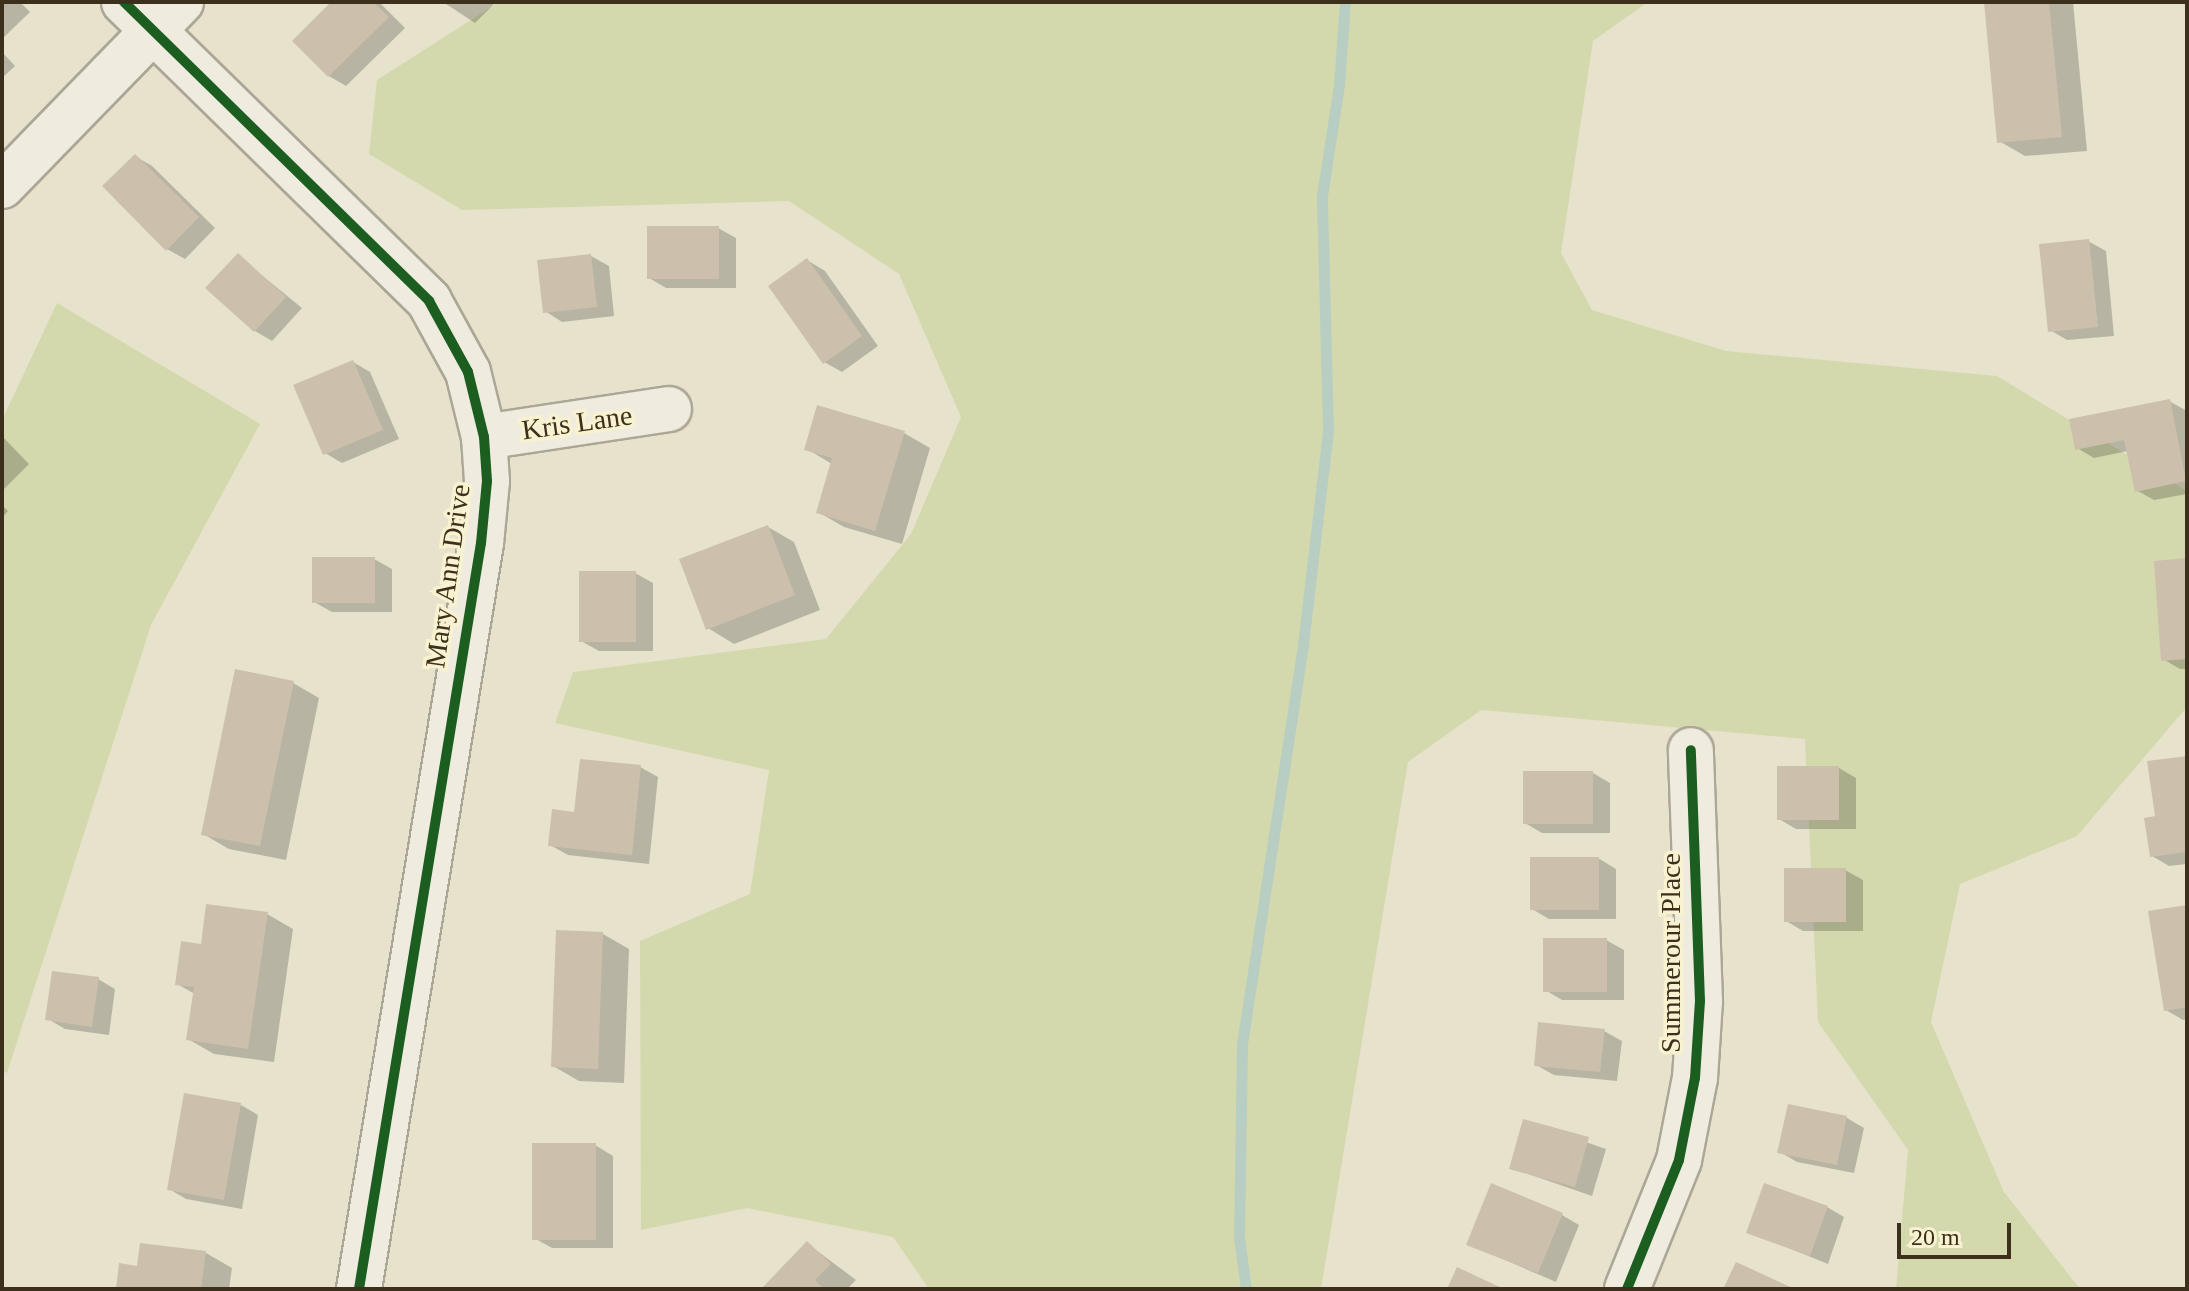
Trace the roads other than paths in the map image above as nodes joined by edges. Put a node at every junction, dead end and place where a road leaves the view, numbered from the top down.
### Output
1 (153, 11) edge
2 (2, 186) edge
3 (669, 409) dead end
4 (484, 437) junction
5 (1691, 750) dead end
6 (359, 1289) edge
7 (1627, 1289) edge

1 - 2 street
1 - 4 street, Mary Ann Drive
3 - 4 street, Kris Lane
4 - 6 street, Mary Ann Drive
5 - 7 street, Summerour Place

